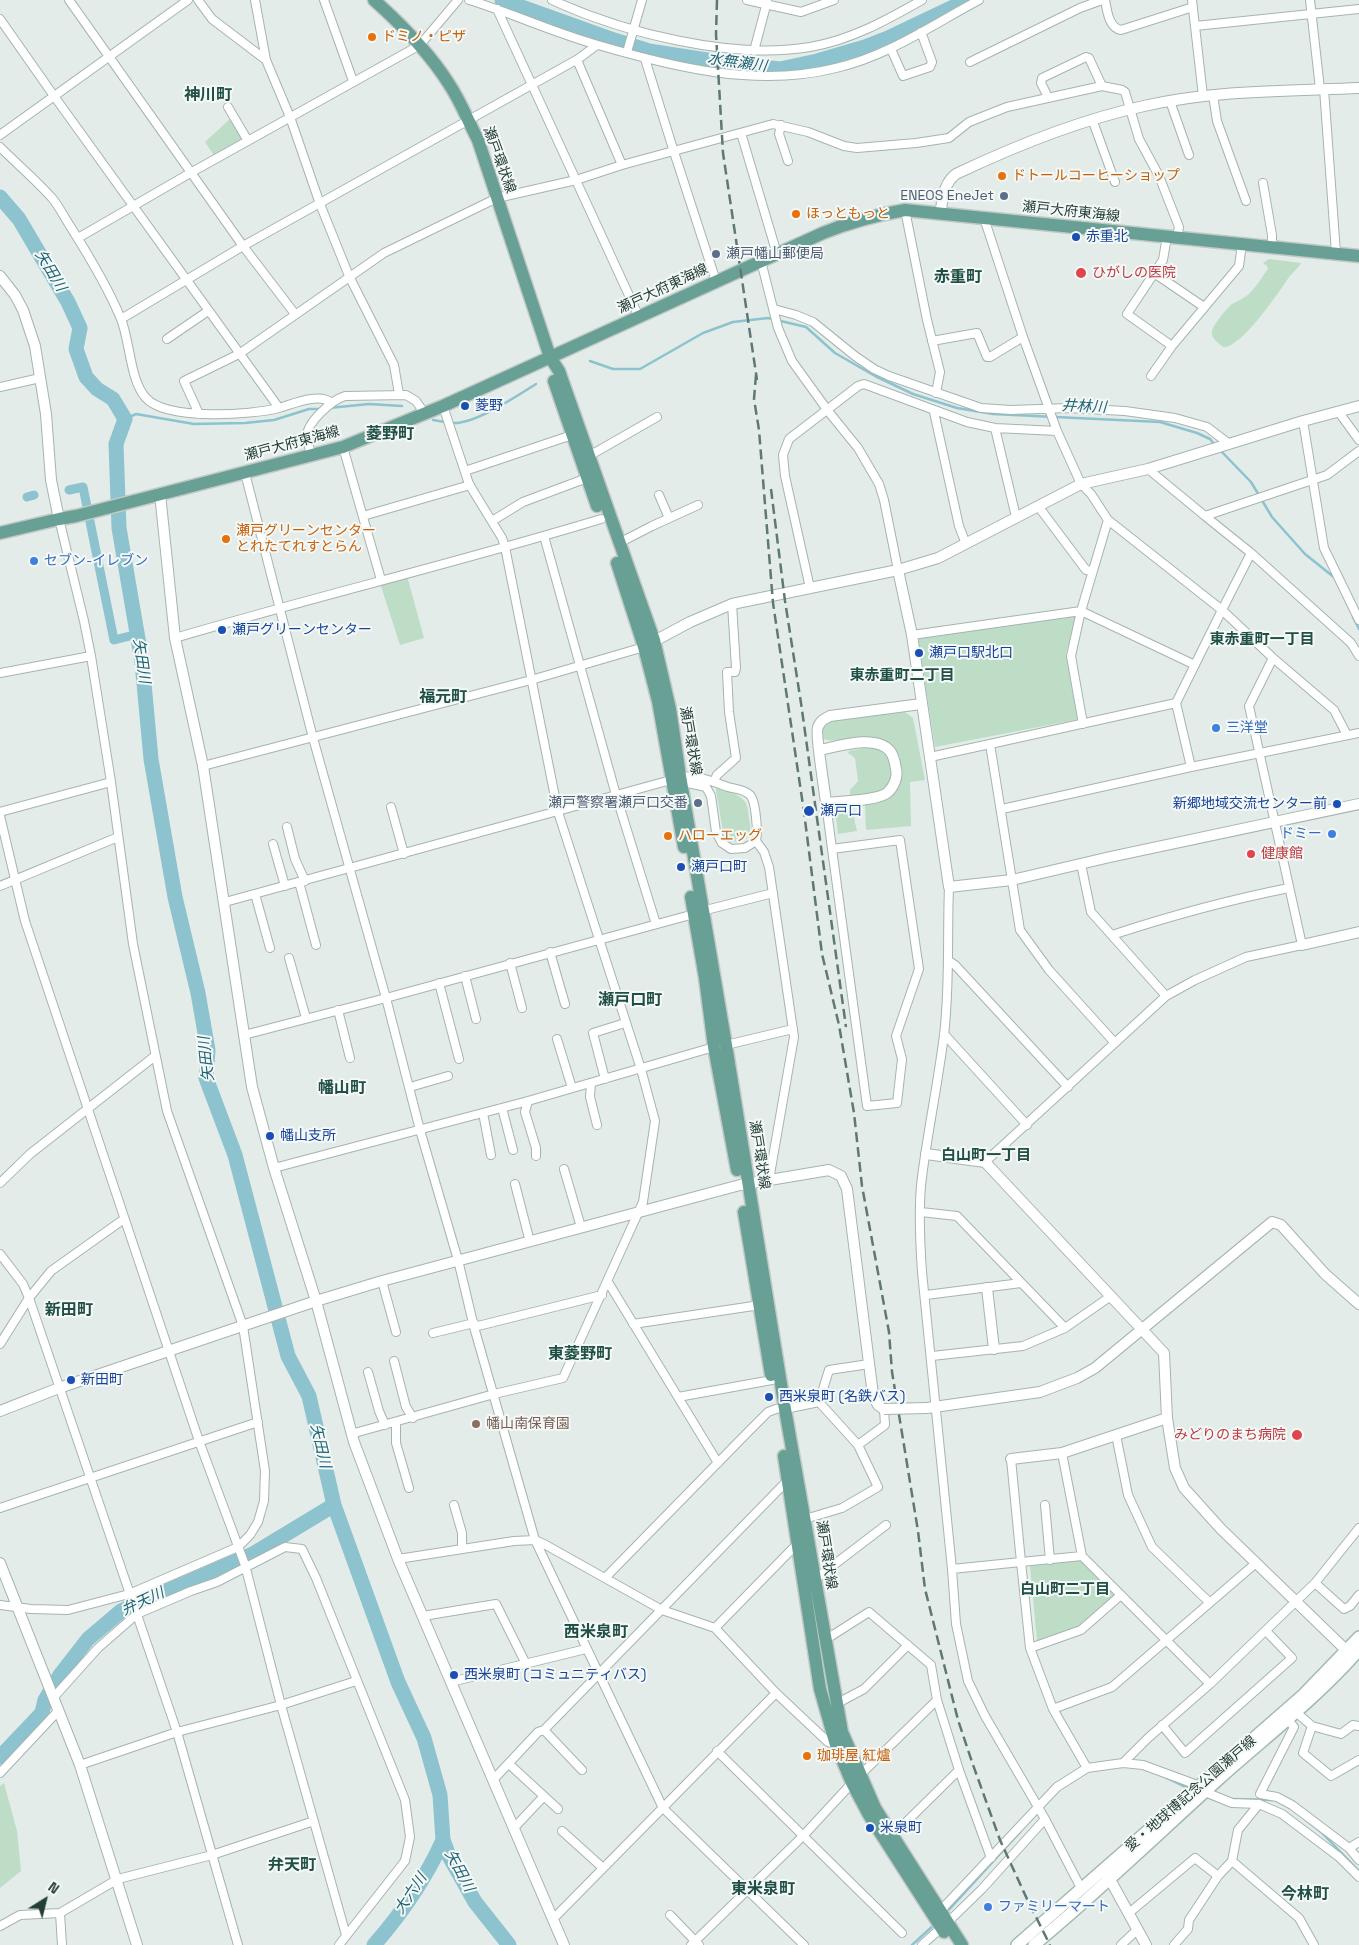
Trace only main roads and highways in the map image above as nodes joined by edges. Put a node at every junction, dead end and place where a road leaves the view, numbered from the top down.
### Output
1 (374, 0) edge
2 (1359, 256) edge
3 (550, 357) junction
4 (0, 533) edge
5 (649, 644) junction
6 (744, 1185) junction
7 (780, 1409) junction
8 (1359, 1637) edge
9 (1353, 1653) edge
10 (856, 1780) junction
11 (1202, 1789) junction
12 (1108, 1875) junction
13 (944, 1925) junction
14 (952, 1945) edge
15 (962, 1945) edge
16 (1017, 1945) edge
17 (1034, 1945) edge

1 - 3 main road, 瀬戸環状線
2 - 3 main road, 瀬戸大府東海線
3 - 4 main road, 瀬戸大府東海線
3 - 5 main road, 瀬戸環状線
3 - 5 main road, 瀬戸環状線
5 - 6 main road, 瀬戸環状線
6 - 7 main road, 瀬戸環状線
6 - 7 main road, 瀬戸環状線
7 - 10 main road, 瀬戸環状線
7 - 10 main road, 瀬戸環状線
8 - 9 main road, 愛・地球博記念公園瀬戸線
9 - 11 main road, 愛・地球博記念公園瀬戸線
9 - 11 main road, 愛・地球博記念公園瀬戸線
10 - 13 main road, 瀬戸環状線
10 - 13 main road, 瀬戸環状線
11 - 12 main road, 愛・地球博記念公園瀬戸線
12 - 16 main road, 愛・地球博記念公園瀬戸線
12 - 17 main road, 愛・地球博記念公園瀬戸線
13 - 14 main road, 瀬戸環状線
13 - 15 main road, 瀬戸環状線

